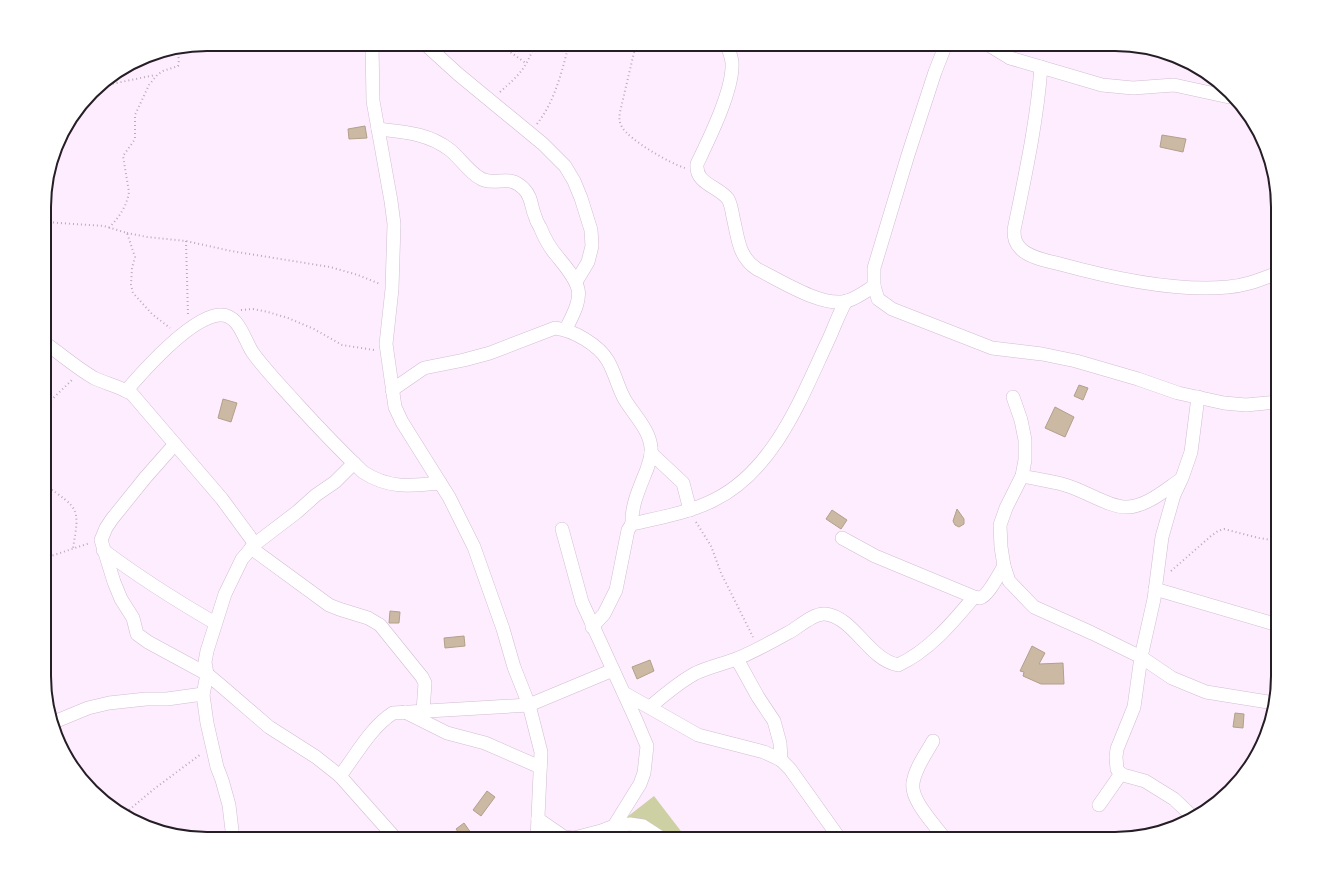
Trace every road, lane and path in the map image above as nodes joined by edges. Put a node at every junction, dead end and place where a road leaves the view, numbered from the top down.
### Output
1 (372, 51) edge
2 (433, 51) edge
3 (509, 51) edge
4 (532, 51) edge
5 (567, 51) edge
6 (634, 51) edge
7 (729, 51) edge
8 (943, 51) edge
9 (998, 51) edge
10 (178, 54) edge
11 (527, 64) junction
12 (1041, 67) junction
13 (157, 75) junction
14 (111, 84) edge
15 (1224, 96) edge
16 (491, 100) junction
17 (378, 129) junction
18 (530, 133) junction
19 (696, 172) junction
20 (51, 223) edge
21 (109, 228) junction
22 (128, 233) junction
23 (186, 241) junction
24 (1271, 276) edge
25 (576, 282) junction
26 (874, 286) junction
27 (392, 289) junction
28 (846, 301) junction
29 (229, 316) junction
30 (566, 329) junction
31 (184, 333) junction
32 (51, 348) edge
33 (387, 354) junction
34 (82, 371) junction
35 (392, 390) junction
36 (126, 391) junction
37 (1013, 397) dead end
38 (1198, 397) junction
39 (51, 400) edge
40 (1271, 403) edge
41 (175, 444) junction
42 (651, 453) junction
43 (354, 463) junction
44 (1022, 476) junction
45 (1182, 478) junction
46 (440, 484) junction
47 (51, 489) edge
48 (690, 510) junction
49 (632, 524) junction
50 (562, 529) dead end
51 (842, 538) dead end
52 (1271, 540) edge
53 (102, 545) junction
54 (253, 546) junction
55 (73, 548) junction
56 (51, 556) edge
57 (1004, 566) junction
58 (1155, 586) junction
59 (974, 597) junction
60 (215, 623) junction
61 (1271, 623) edge
62 (592, 627) junction
63 (754, 650) junction
64 (1141, 657) junction
65 (738, 659) junction
66 (613, 670) junction
67 (207, 674) junction
68 (624, 693) junction
69 (203, 694) junction
70 (1269, 702) edge
71 (529, 705) junction
72 (650, 707) junction
73 (423, 711) junction
74 (405, 712) junction
75 (57, 721) edge
76 (933, 740) dead end
77 (211, 746) junction
78 (781, 760) junction
79 (540, 767) junction
80 (1119, 772) junction
81 (340, 776) junction
82 (1099, 805) dead end
83 (128, 811) edge
84 (1189, 813) edge
85 (538, 819) junction
86 (614, 826) junction
87 (232, 832) edge
88 (390, 832) edge
89 (537, 832) edge
90 (557, 832) edge
91 (597, 832) edge
92 (652, 832) edge
93 (835, 832) edge
94 (939, 832) edge

1 - 17 street
2 - 16 street
3 - 11 path
4 - 11 path
5 - 18 path
6 - 19 path
7 - 19 street
8 - 26 street
9 - 12 street
10 - 13 path
11 - 16 path
12 - 15 street
12 - 24 street
13 - 14 path
13 - 21 path
16 - 18 street
17 - 25 street
17 - 27 street
18 - 25 street
19 - 28 street
20 - 21 path
21 - 22 path
22 - 23 path
22 - 31 path
23 - 27 path
23 - 31 path
25 - 30 street
26 - 28 street
26 - 38 street
27 - 33 street
28 - 48 street
29 - 31 street
29 - 33 path
29 - 43 street
30 - 35 street
30 - 42 street
31 - 36 street
32 - 34 street
33 - 35 street
34 - 36 street
34 - 39 path
35 - 46 street
36 - 41 street
37 - 44 street
38 - 40 street
38 - 45 street
41 - 53 street
41 - 54 street
42 - 48 street
42 - 49 street
43 - 46 street
43 - 54 street
44 - 45 street
44 - 57 street
45 - 58 street
46 - 71 street
47 - 55 path
48 - 49 street
48 - 63 path
49 - 62 street
50 - 62 street
51 - 59 street
52 - 58 path
53 - 55 path
53 - 60 street
53 - 67 street
54 - 60 street
54 - 73 street
55 - 56 path
57 - 59 street
57 - 64 street
58 - 61 street
58 - 64 street
59 - 63 street
60 - 67 street
62 - 66 street
63 - 65 street
64 - 70 street
64 - 80 street
65 - 72 street
65 - 78 street
66 - 68 street
66 - 71 street
67 - 69 street
67 - 81 street
68 - 72 street
68 - 86 street
69 - 75 street
69 - 77 street
71 - 73 street
71 - 79 street
72 - 78 street
73 - 74 street
74 - 79 street
74 - 81 street
76 - 94 street
77 - 83 path
77 - 87 street
78 - 93 street
79 - 85 street
80 - 82 street
80 - 84 street
81 - 88 street
85 - 89 street
85 - 90 street
86 - 91 street
86 - 92 street

